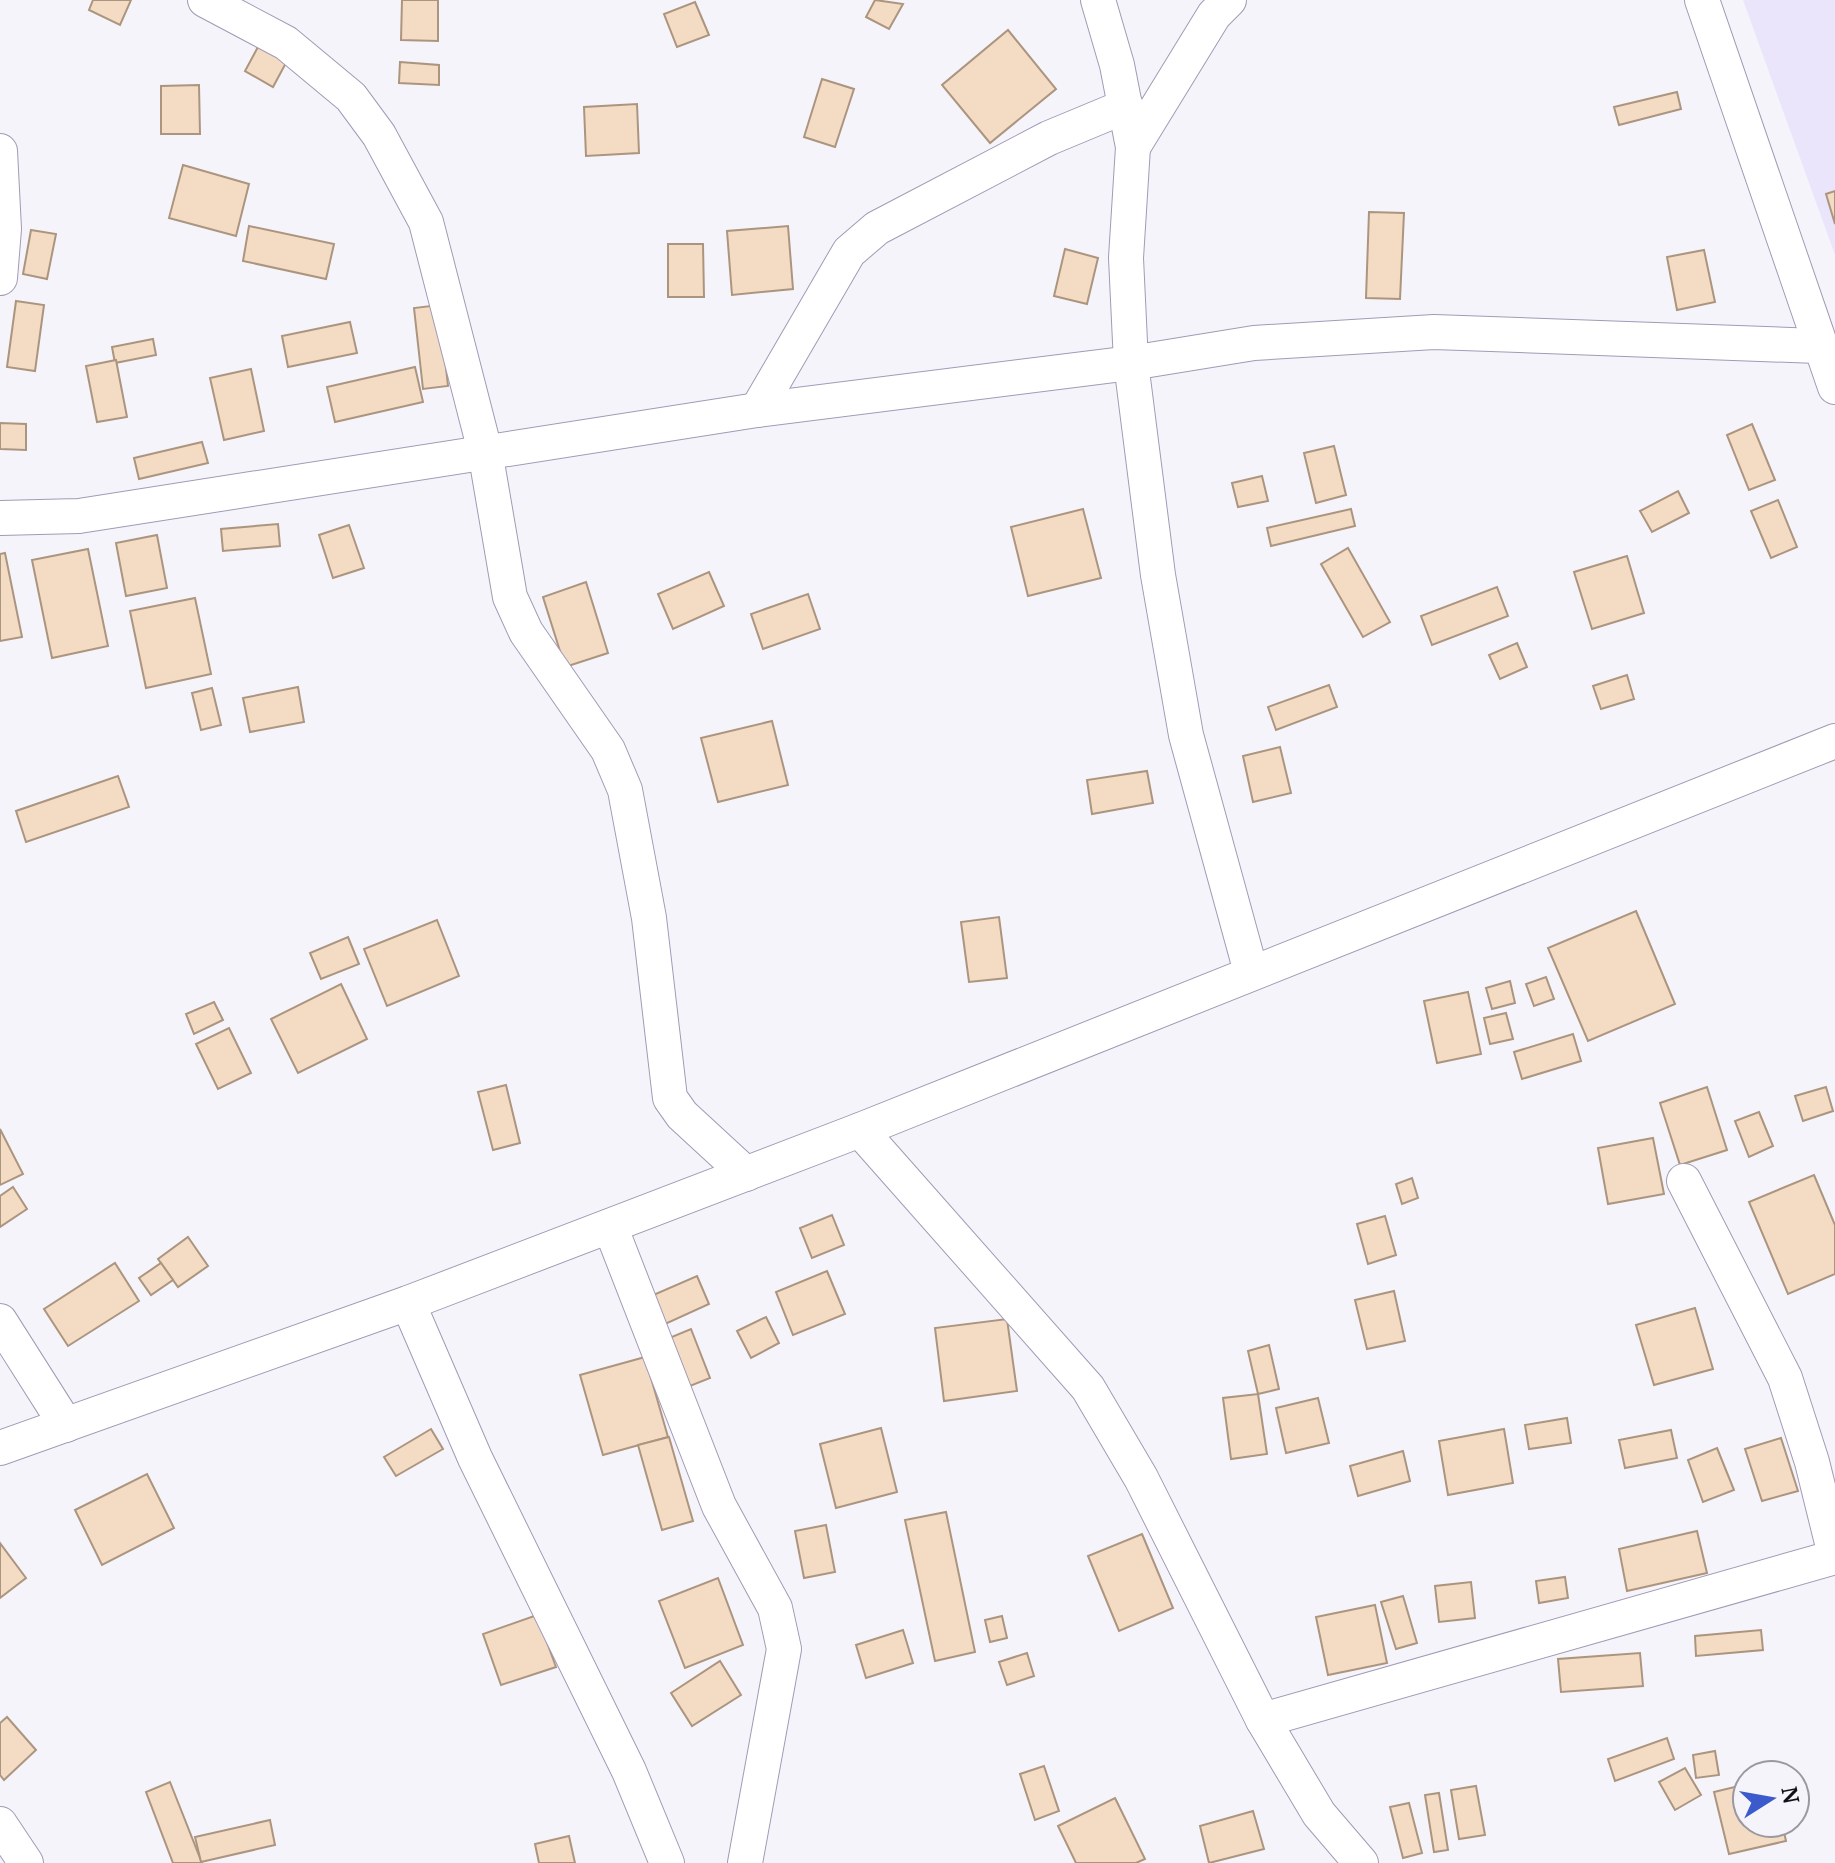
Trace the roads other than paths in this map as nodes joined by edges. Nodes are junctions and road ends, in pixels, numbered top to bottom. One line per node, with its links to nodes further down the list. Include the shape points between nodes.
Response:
1 (205, 0): 13 (street, via 286,43 351,97 379,135 426,222)
2 (1098, 0): 5 (street)
3 (1229, 0): 6 (street, via 1214,15)
4 (1702, 0): 9 (street)
5 (1126, 106): 6 (street); 12 (street, via 1049,138 877,228 849,252)
6 (1133, 147): 10 (street, via 1126,258)
7 (0, 151): 8 (street)
8 (0, 278)
9 (1818, 346): 10 (street, via 1379,333 1254,343); 11 (street)
10 (1131, 363): 12 (street); 16 (street, via 1158,575 1186,735)
11 (1835, 387)
12 (757, 410): 13 (street)
13 (485, 451): 14 (street, via 79,516); 18 (street, via 510,597 526,632 608,750 625,790 649,918 670,1098)
14 (0, 518)
15 (1835, 741): 16 (street)
16 (1251, 972): 17 (street)
17 (860, 1130): 18 (street); 26 (street, via 1088,1388 1141,1478)
18 (746, 1174): 20 (street)
19 (1684, 1181): 25 (street, via 1785,1378)
20 (610, 1226): 21 (street); 30 (street, via 719,1506 782,1628 784,1649)
21 (408, 1303): 23 (street); 29 (street, via 475,1458 629,1771)
22 (0, 1321): 23 (street)
23 (66, 1425): 24 (street)
24 (0, 1448)
25 (1835, 1556): 26 (street)
26 (1263, 1720): 31 (street, via 1319,1814)
27 (0, 1824): 28 (street)
28 (26, 1863)
29 (667, 1863)
30 (745, 1863)
31 (1361, 1863)

